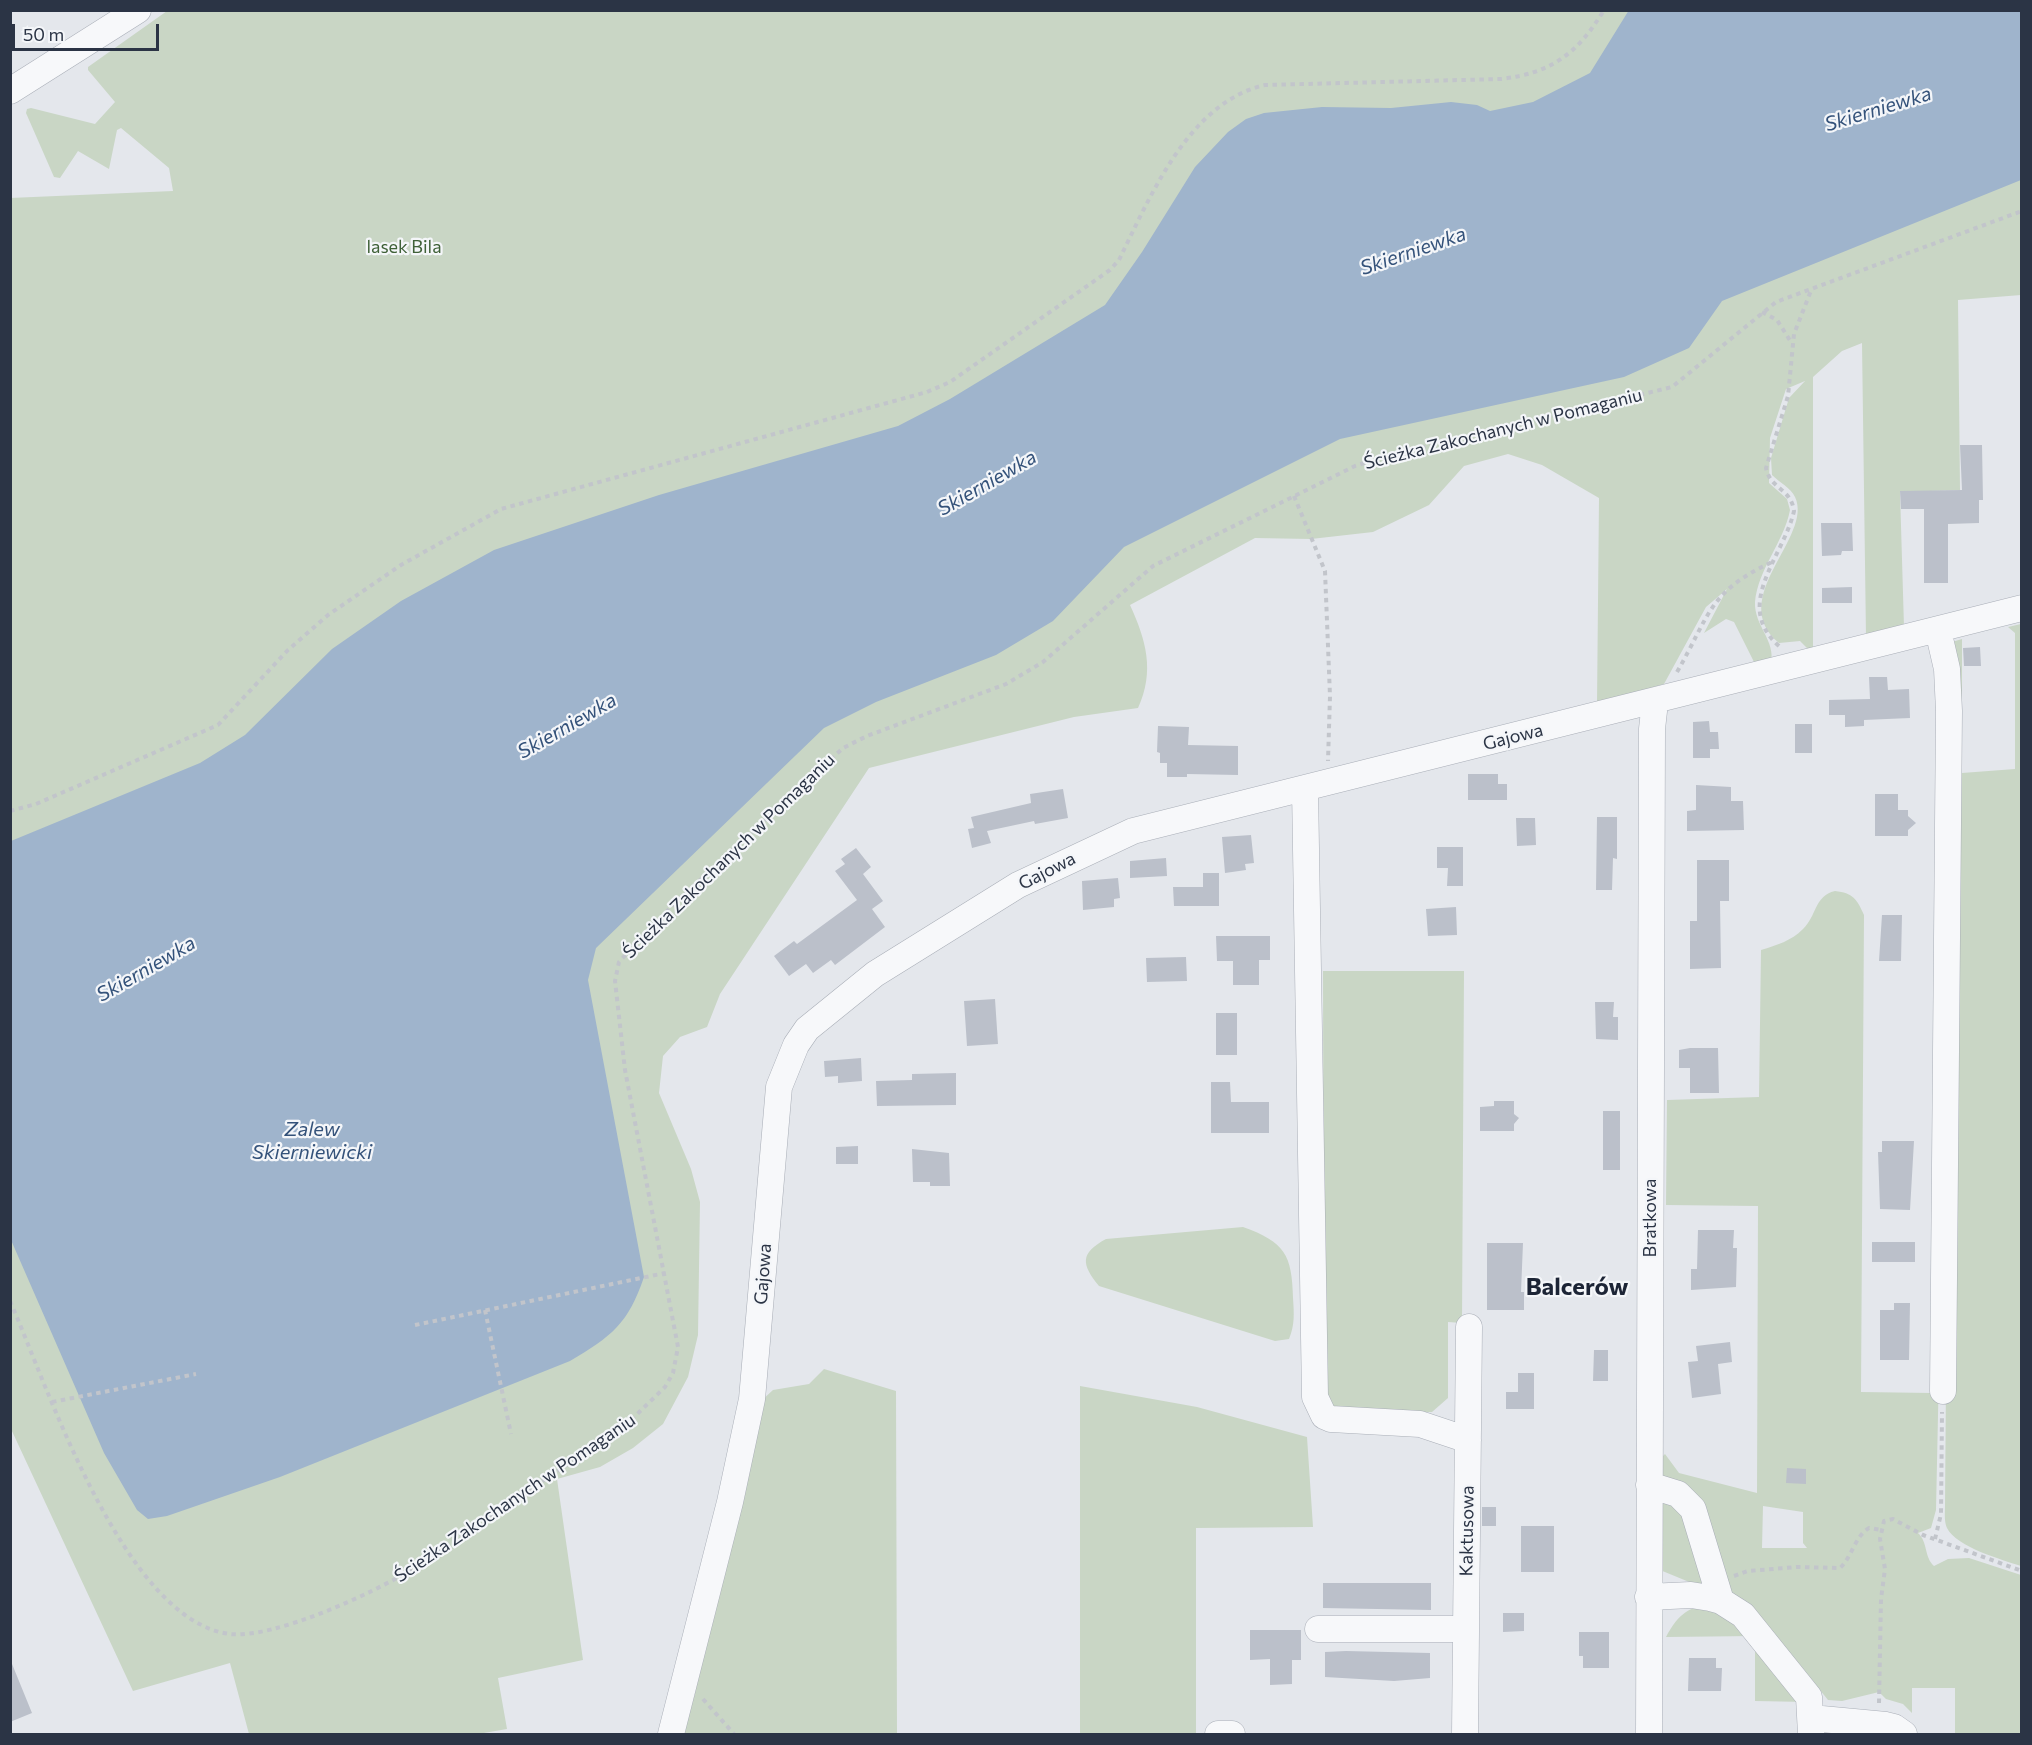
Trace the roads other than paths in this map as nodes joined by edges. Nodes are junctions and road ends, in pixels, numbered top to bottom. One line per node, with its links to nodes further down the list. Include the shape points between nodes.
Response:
1 (138, 10): 2 (street)
2 (10, 91)
3 (2022, 608): 4 (street, Gajowa)
4 (1938, 630): 5 (street, Gajowa); 8 (street, via 1947,669 1949,721)
5 (1655, 702): 6 (street, Gajowa); 10 (street, Bratkowa)
6 (1316, 785): 9 (street, via 1316,1397 1324,1416 1331,1419 1419,1424); 16 (street, Gajowa, via 1133,831 1072,858 1018,885 875,974 839,1001 802,1037 779,1087 752,1399)
7 (1469, 1327): 9 (street, Kaktusowa)
8 (1943, 1391)
9 (1468, 1440): 14 (street, Kaktusowa)
10 (1648, 1485): 11 (street, via 1668,1489 1688,1502 1699,1522); 12 (street, Bratkowa)
11 (1719, 1592): 12 (street); 15 (street, via 1743,1615 1805,1691 1811,1704)
12 (1648, 1597): 20 (street, Bratkowa)
13 (1318, 1629): 14 (street)
14 (1466, 1629): 19 (street, Kaktusowa)
15 (1811, 1726): 21 (street, via 1879,1724)
16 (671, 1734)
17 (1218, 1734): 18 (street)
18 (1232, 1734)
19 (1466, 1734)
20 (1649, 1734)
21 (1904, 1734)

